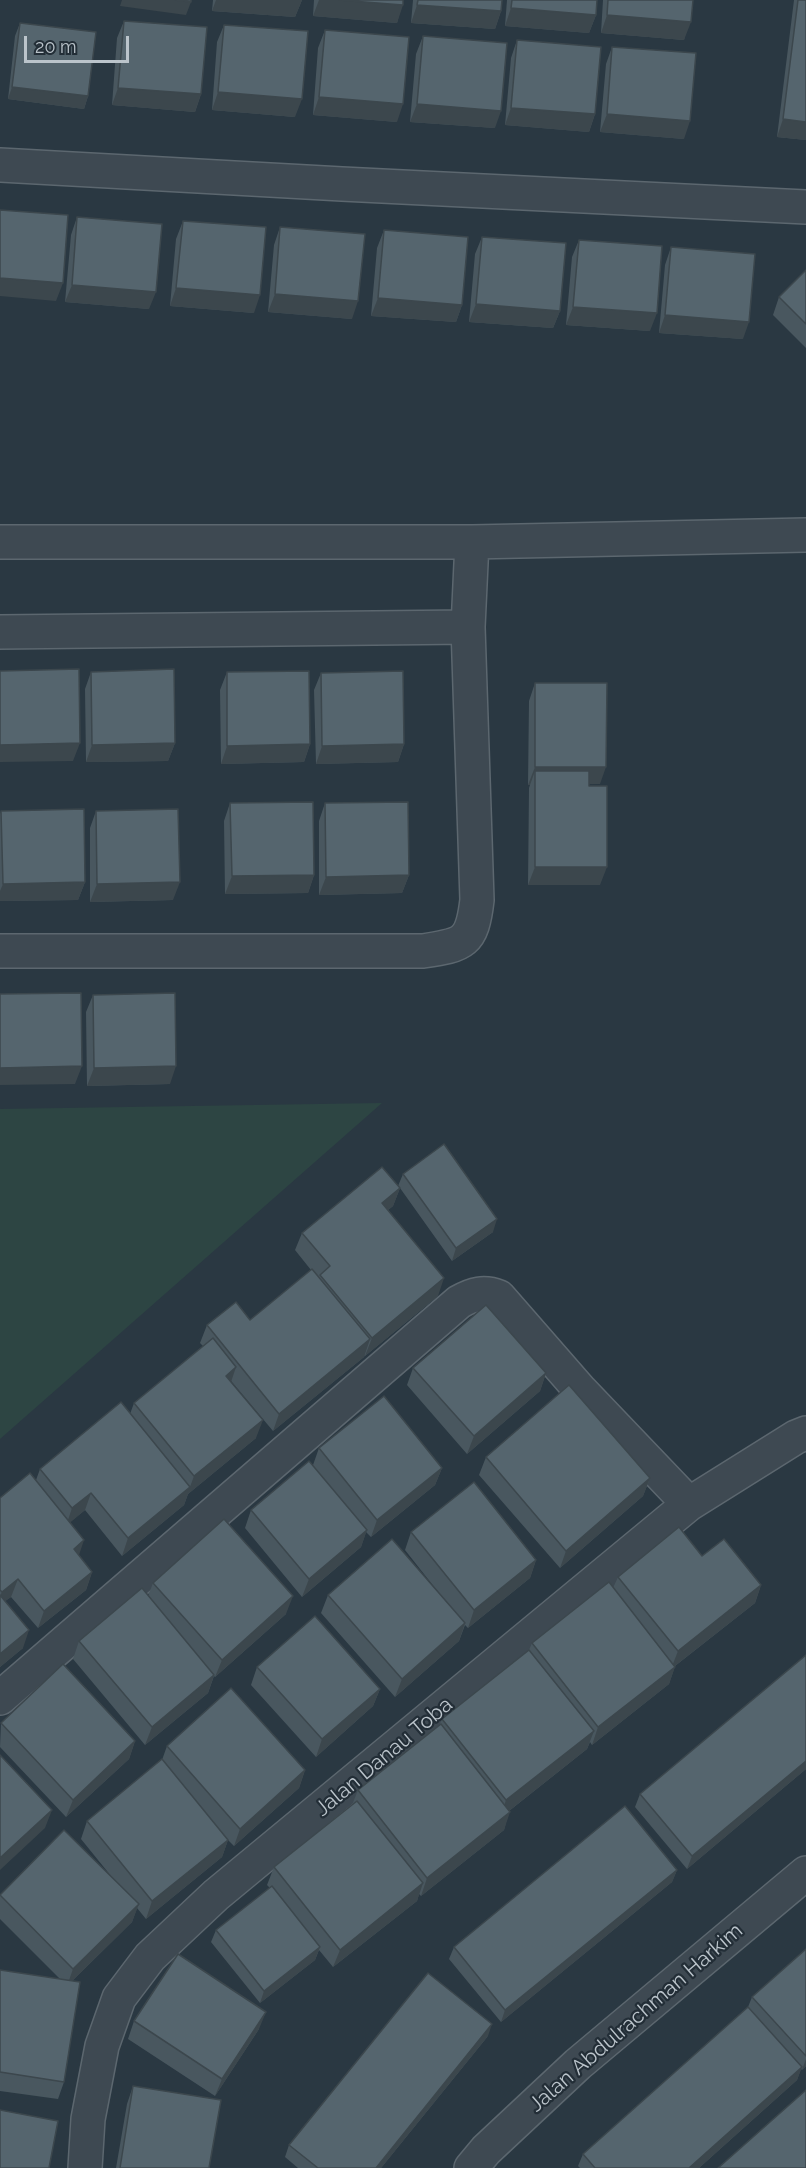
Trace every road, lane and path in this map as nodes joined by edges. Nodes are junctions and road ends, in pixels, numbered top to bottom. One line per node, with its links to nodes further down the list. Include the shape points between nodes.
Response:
1 (0, 165): 2 (street)
2 (806, 207)
3 (806, 535): 5 (street)
4 (0, 542): 5 (street)
5 (472, 542): 6 (street)
6 (468, 627): 7 (street); 8 (street, via 477,900 474,925 465,939 447,948 423,951)
7 (0, 632)
8 (0, 951)
9 (806, 1433): 10 (street, Jalan Danau Toba)
10 (689, 1504): 11 (street, via 581,1391 499,1297 479,1293 459,1302); 13 (street, Jalan Danau Toba, via 216,1895 150,1957 119,1998 102,2046 88,2119)
11 (0, 1698)
12 (806, 1874): 14 (street, Jalan Abdulrachman Harkim, via 578,2064)
13 (85, 2168)
14 (471, 2168)

